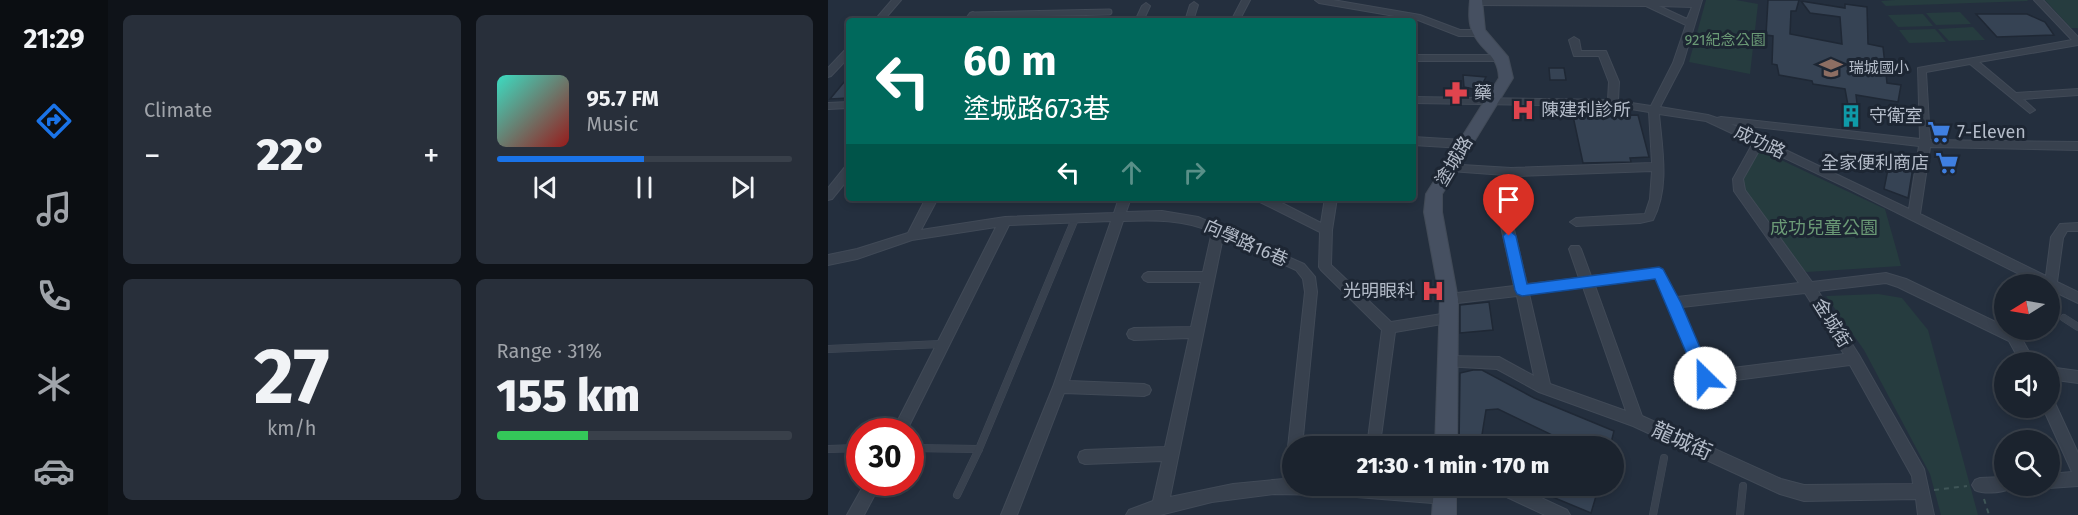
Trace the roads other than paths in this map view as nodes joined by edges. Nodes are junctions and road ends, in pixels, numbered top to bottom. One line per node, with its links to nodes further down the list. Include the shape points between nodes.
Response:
1 (897, 0): 11 (street)
2 (1246, 0): 15 (street)
3 (1319, 0): 17 (street, via 1420,18 1459,33)
4 (2038, 0): 19 (street)
5 (1476, 1): 6 (street); 17 (street)
6 (1643, 1): 7 (street); 16 (street)
7 (1697, 2): 16 (street)
8 (1194, 5): 14 (street)
9 (1146, 6): 13 (street)
10 (1109, 12): 12 (lane)
11 (881, 18)
12 (970, 18)
13 (1140, 18)
14 (1190, 18)
15 (1237, 18)
16 (1690, 24): 32 (street, via 1678,63)
17 (1480, 33): 22 (street)
18 (1574, 40): 29 (street, via 1577,54 1603,53 1614,82)
19 (2078, 42): 23 (street)
20 (846, 54): 24 (street)
21 (1416, 58): 22 (street)
22 (1502, 58): 28 (street, 塗城路, via 1505,83)
23 (1972, 61): 26 (street); 37 (street, via 1922,69)
24 (828, 74)
25 (2078, 92): 26 (street)
26 (2014, 96): 33 (street)
27 (1416, 100): 28 (street, 成功路)
28 (1491, 102): 29 (street, 成功路); 38 (street, 塗城路)
29 (1613, 103): 32 (street, 成功路)
30 (846, 105): 31 (street)
31 (828, 106)
32 (1654, 110): 34 (street, 成功路); 41 (street)
33 (2030, 110)
34 (1708, 118): 36 (street, 成功路); 37 (street)
35 (1416, 141): 38 (street)
36 (1760, 142): 49 (street, 成功路); 65 (street, 金城街, via 1738,179 1740,191)
37 (1925, 143): 39 (street); 49 (street)
38 (1463, 144): 40 (street, 塗城路)
39 (2078, 146)
40 (1450, 167): 42 (street); 69 (street, 塗城路, via 1434,194 1433,212)
41 (1658, 168): 42 (street); 53 (street, via 1656,199 1649,217)
42 (1511, 172): 67 (street, via 1505,217)
43 (846, 174): 44 (street)
44 (828, 196)
45 (930, 201): 57 (street)
46 (1124, 201): 51 (street)
47 (1268, 201): 55 (street)
48 (1331, 201): 55 (street)
49 (1914, 215): 60 (street, 成功路)
50 (1075, 219): 51 (street, 向學路16巷); 52 (street, 向學路16巷); 96 (lane)
51 (1117, 219): 56 (street, 向學路16巷, via 1162,216 1198,221); 84 (street)
52 (1005, 220): 57 (street, 向學路16巷); 78 (street)
53 (1576, 222)
54 (2078, 227): 61 (street, via 2064,227 2057,237)
55 (1326, 230): 75 (street, via 1325,267)
56 (1218, 231): 63 (street); 90 (street, 向學路16巷, via 1300,267 1309,278 1311,292)
57 (912, 236): 59 (street, 向學路16巷)
58 (1575, 249): 64 (street)
59 (828, 260)
60 (2031, 274)
61 (2052, 274)
62 (1148, 277): 63 (street)
63 (1208, 277): 76 (street)
64 (1587, 281): 67 (street); 70 (street, via 1659,273); 89 (street)
65 (1808, 286): 70 (street); 73 (street, via 1886,278); 80 (street, 金城街)
66 (2060, 289): 68 (street, 成功路)
67 (1522, 290): 69 (street); 85 (street)
68 (2078, 298)
69 (1449, 299): 71 (street, 塗城路)
70 (1674, 303): 80 (street, via 1705,378)
71 (1448, 318): 75 (street); 81 (street, 塗城路)
72 (2064, 318): 74 (lane)
73 (1994, 322)
74 (2078, 327)
75 (1389, 328): 91 (street)
76 (1197, 332): 77 (street); 97 (street)
77 (1134, 334)
78 (941, 344): 79 (lane); 87 (street)
79 (828, 349)
80 (1854, 358): 107 (street, 金城街, via 1919,474)
81 (1449, 362): 85 (street, 龍城街, via 1499,363); 92 (street, 塗城路)
82 (2060, 375): 83 (street)
83 (2078, 377)
84 (1060, 387): 86 (street); 115 (street)
85 (1544, 388): 89 (street, 龍城街)
86 (1144, 390)
87 (907, 418)
88 (2055, 418): 100 (street)
89 (1637, 421): 107 (street, 龍城街, via 1780,486 1804,493)
90 (1296, 436)
91 (1375, 436)
92 (1446, 436)
93 (846, 448): 95 (lane)
94 (924, 448): 96 (lane)
95 (828, 449)
96 (979, 449): 108 (lane)
97 (1171, 454): 98 (street); 113 (street)
98 (1085, 457)
99 (1664, 458): 118 (lane)
100 (2078, 469)
101 (2078, 479): 102 (street)
102 (2060, 480)
103 (1994, 484): 104 (street)
104 (1980, 485)
105 (1743, 486): 119 (lane)
106 (1282, 487): 113 (street)
107 (1922, 491): 120 (street, 金城街)
108 (957, 495)
109 (866, 496): 114 (street)
110 (1409, 496): 112 (street)
111 (1521, 496): 117 (street)
112 (1445, 499)
113 (1161, 506): 116 (street)
114 (855, 515)
115 (1009, 515)
116 (1134, 515)
117 (1562, 515)
118 (1653, 515)
119 (1740, 515)
120 (1926, 515)

